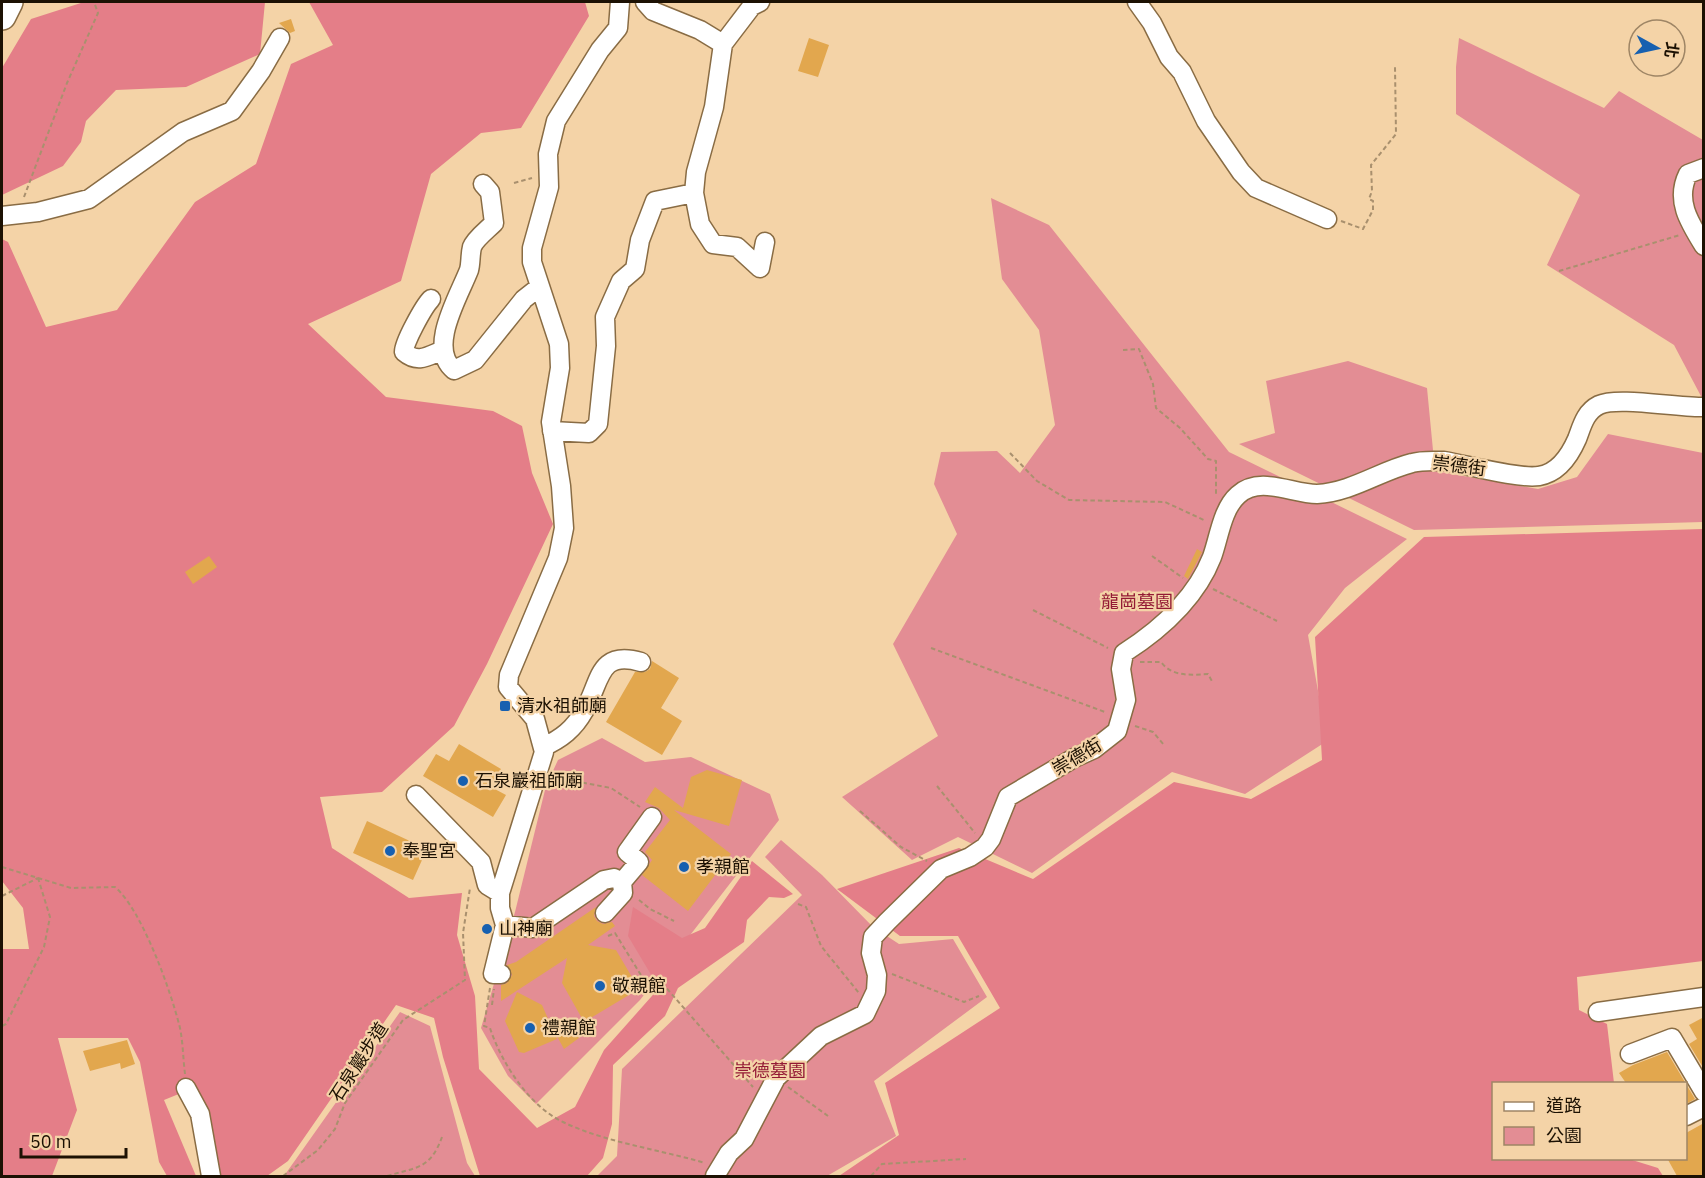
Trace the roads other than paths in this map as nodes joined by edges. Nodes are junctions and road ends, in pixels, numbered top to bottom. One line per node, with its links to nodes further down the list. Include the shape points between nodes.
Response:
1 (9, 2): 6 (highway)
2 (620, 2): 16 (street, via 618,28 556,121 548,154 549,187 532,248)
3 (645, 2): 8 (street, via 652,11 700,30)
4 (759, 2): 8 (street)
5 (1137, 2): 13 (street, via 1182,72 1206,121 1241,172 1256,188)
6 (2, 15)
7 (280, 38): 12 (street, via 232,111 183,132 89,199 38,213)
8 (723, 44): 11 (street, via 714,107 706,128)
9 (1704, 168): 14 (street, via 1688,174 1681,188 1682,204)
10 (483, 184): 18 (street, via 490,192 494,223 472,246 470,267 446,327)
11 (694, 194): 15 (street, via 700,224 712,244 737,247 760,268); 20 (street, via 655,201 640,240 635,269 621,281 612,300 605,317 598,424 589,433)
12 (9, 215)
13 (1327, 219)
14 (1699, 238)
15 (765, 242)
16 (538, 288): 18 (street, via 524,299 475,360 454,370); 20 (street, via 559,344)
17 (431, 298): 18 (street, via 420,311 404,352 421,360)
18 (443, 350)
19 (1704, 407): 37 (street, 崇德街, via 1614,401 1598,406 1585,417 1569,454 1556,469 1539,476 1444,460 1413,462 1340,490 1317,494 1265,486 1251,487 1238,495 1198,583 1151,636 1117,651 1129,723 1094,749 1008,797 985,847 941,869 873,937 871,952 877,975 873,1002 865,1014 820,1036 776,1078 744,1139)
20 (552, 431): 22 (street, via 564,528 558,558 513,662 508,687 535,719)
21 (641, 662): 22 (street, via 624,657 608,663 585,711 564,737)
22 (543, 747): 26 (street, via 539,774)
23 (416, 795): 26 (street, via 481,861)
24 (652, 817): 25 (street, via 627,852 639,862)
25 (622, 882): 27 (street, via 623,894); 28 (street, via 614,878 604,880 533,928)
26 (493, 889): 28 (street)
27 (605, 914)
28 (505, 925): 29 (street)
29 (495, 982)
30 (1704, 997): 31 (street)
31 (1598, 1012)
32 (1630, 1054): 34 (street, via 1672,1038)
33 (186, 1088): 38 (street, via 200,1114)
34 (1704, 1092)
35 (1704, 1107): 36 (street)
36 (1687, 1116)
37 (711, 1170)
38 (211, 1176)

